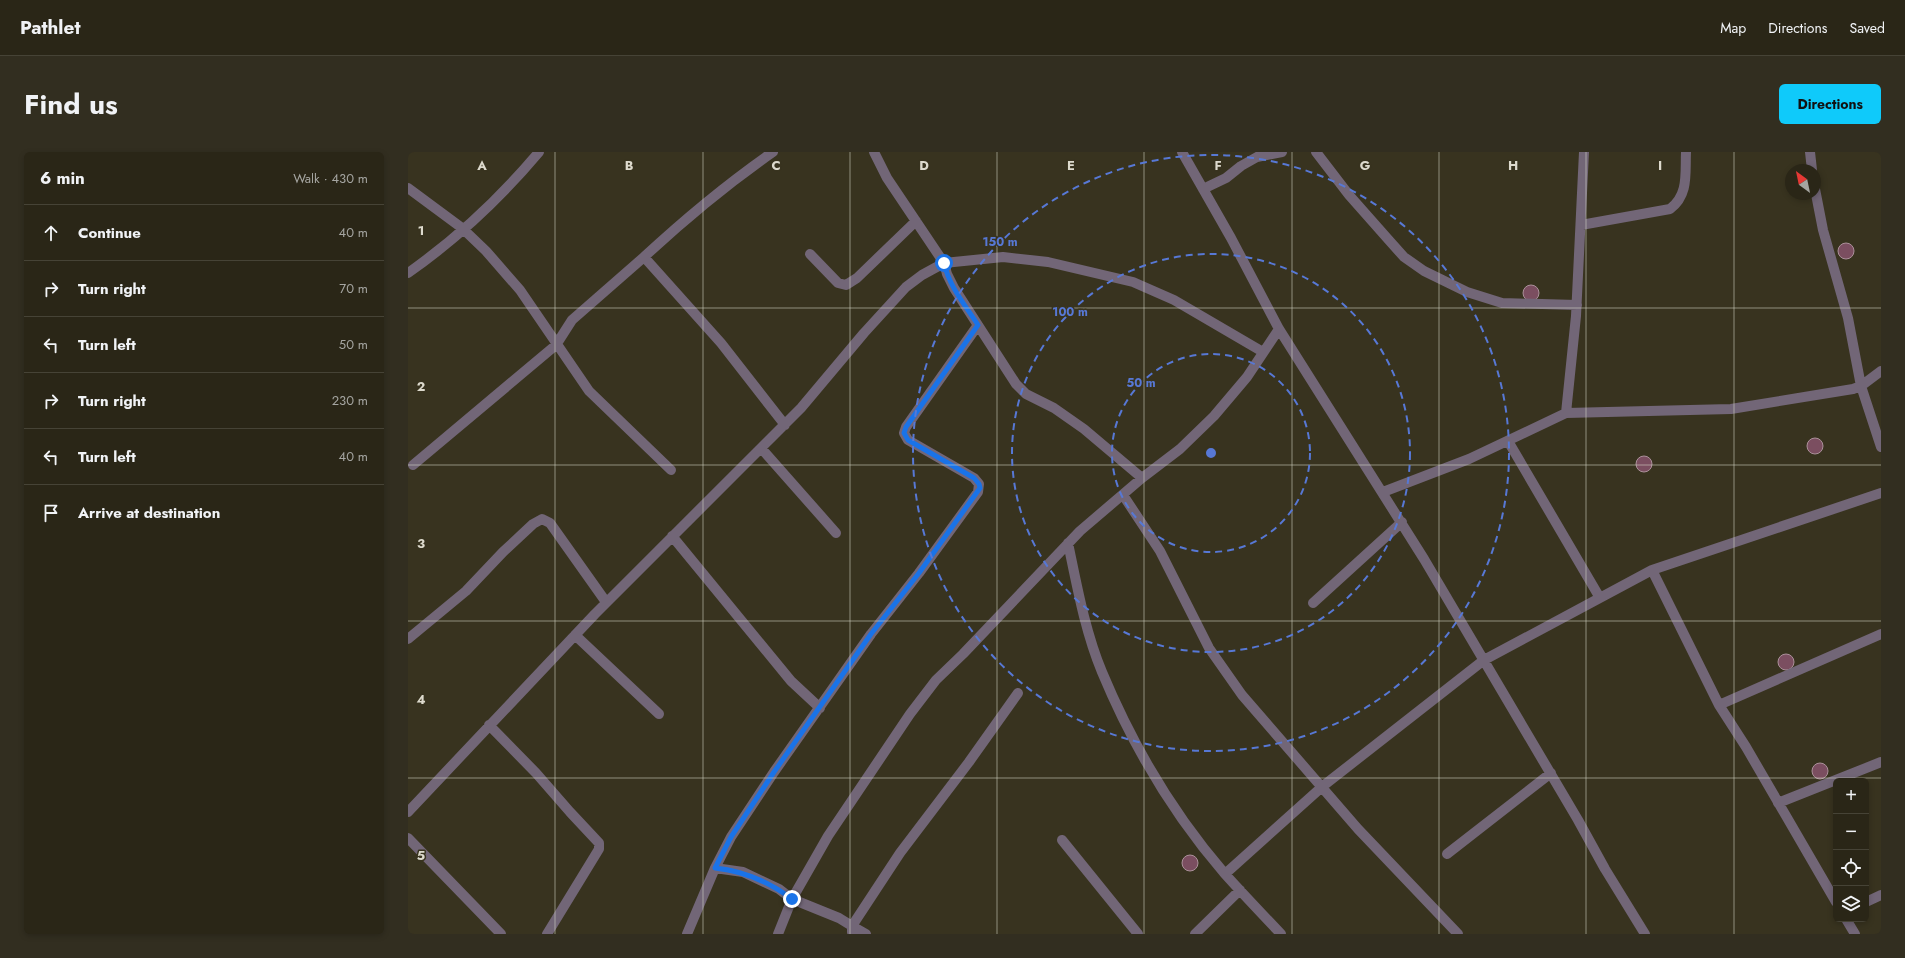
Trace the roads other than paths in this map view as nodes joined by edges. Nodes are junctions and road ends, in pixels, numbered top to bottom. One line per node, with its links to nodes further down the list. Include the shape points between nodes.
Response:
1 (538, 152): 16 (street, via 518,176)
2 (773, 152): 18 (street, via 700,206)
3 (874, 152): 14 (street, via 887,178)
4 (1182, 152): 12 (street)
5 (1282, 152): 12 (street, via 1257,157 1226,178)
6 (1316, 152): 21 (street, via 1349,195 1404,257 1424,271 1467,292 1502,303)
7 (1584, 152): 15 (street)
8 (1686, 152): 15 (street, via 1684,190 1676,204 1670,208)
9 (1810, 152): 10 (street)
10 (1811, 164)
11 (408, 188): 16 (street)
12 (1203, 189): 23 (street)
13 (1817, 200): 27 (street, via 1848,318)
14 (916, 221): 17 (street, via 858,278 846,285 838,284); 19 (street)
15 (1581, 225): 21 (street)
16 (462, 228): 20 (street); 24 (street, via 520,290)
17 (810, 254)
18 (644, 257): 24 (street, via 572,320); 29 (street, via 721,343)
19 (944, 263): 22 (street, via 954,288); 25 (street, via 1003,257 1048,262 1133,282 1174,300); 29 (street, via 922,274 906,288)
20 (408, 273)
21 (1577, 305): 28 (street)
22 (978, 325): 35 (street, via 1016,384 1026,394 1054,408 1084,429); 53 (street, via 904,433 908,440 974,478 979,484 978,492 871,634)
23 (1279, 329): 25 (street); 36 (street)
24 (556, 345): 33 (street); 34 (street, via 589,391)
25 (1263, 352): 35 (street, via 1247,377 1214,416 1180,449)
26 (1881, 371): 27 (street)
27 (1861, 386): 28 (street, via 1839,392 1731,408); 31 (street)
28 (1566, 413): 30 (street)
29 (785, 425): 32 (street)
30 (1508, 442): 36 (street); 44 (street)
31 (1881, 447)
32 (761, 448): 40 (street); 41 (street)
33 (413, 464)
34 (671, 470)
35 (1142, 478): 38 (street)
36 (1383, 492): 39 (street)
37 (1881, 493): 43 (street)
38 (1123, 494): 42 (street); 58 (street, via 1160,551 1209,648 1242,695)
39 (1402, 522): 46 (street); 50 (street)
40 (836, 533)
41 (672, 536): 45 (street); 53 (street, via 791,681)
42 (1068, 543): 65 (street, via 1089,635 1117,704 1152,771); 69 (street, via 936,680 828,836)
43 (1652, 570): 44 (street); 52 (street)
44 (1600, 598): 50 (street)
45 (606, 602): 48 (street); 49 (street, via 550,523 542,519 503,552 466,591)
46 (1313, 604)
47 (1881, 634): 52 (street)
48 (575, 635): 54 (street); 55 (street)
49 (408, 639)
50 (1484, 660): 57 (street); 58 (street)
51 (1018, 693): 72 (street, via 900,853)
52 (1719, 705): 59 (street)
53 (820, 708): 64 (street, via 731,837)
54 (659, 714)
55 (489, 725): 60 (street); 74 (street, via 599,843 599,849)
56 (1881, 762): 59 (street)
57 (1551, 774): 63 (street); 82 (street, via 1604,869)
58 (1323, 786): 65 (street); 81 (street, via 1358,829)
59 (1778, 803): 68 (street)
60 (408, 812)
61 (408, 838): 73 (street)
62 (1062, 840): 78 (street)
63 (1448, 854)
64 (715, 868): 69 (street, via 744,872 779,889); 75 (street)
65 (1225, 874): 66 (street)
66 (1240, 890): 79 (street); 80 (street)
67 (1881, 895): 70 (street)
68 (1833, 897)
69 (792, 899): 72 (street, via 839,918); 76 (street)
70 (1869, 901)
71 (1848, 922): 83 (street)
72 (852, 930): 77 (street)
73 (501, 934)
74 (547, 934)
75 (687, 934)
76 (778, 934)
77 (866, 934)
78 (1138, 934)
79 (1195, 934)
80 (1280, 934)
81 (1458, 934)
82 (1645, 934)
83 (1855, 934)

